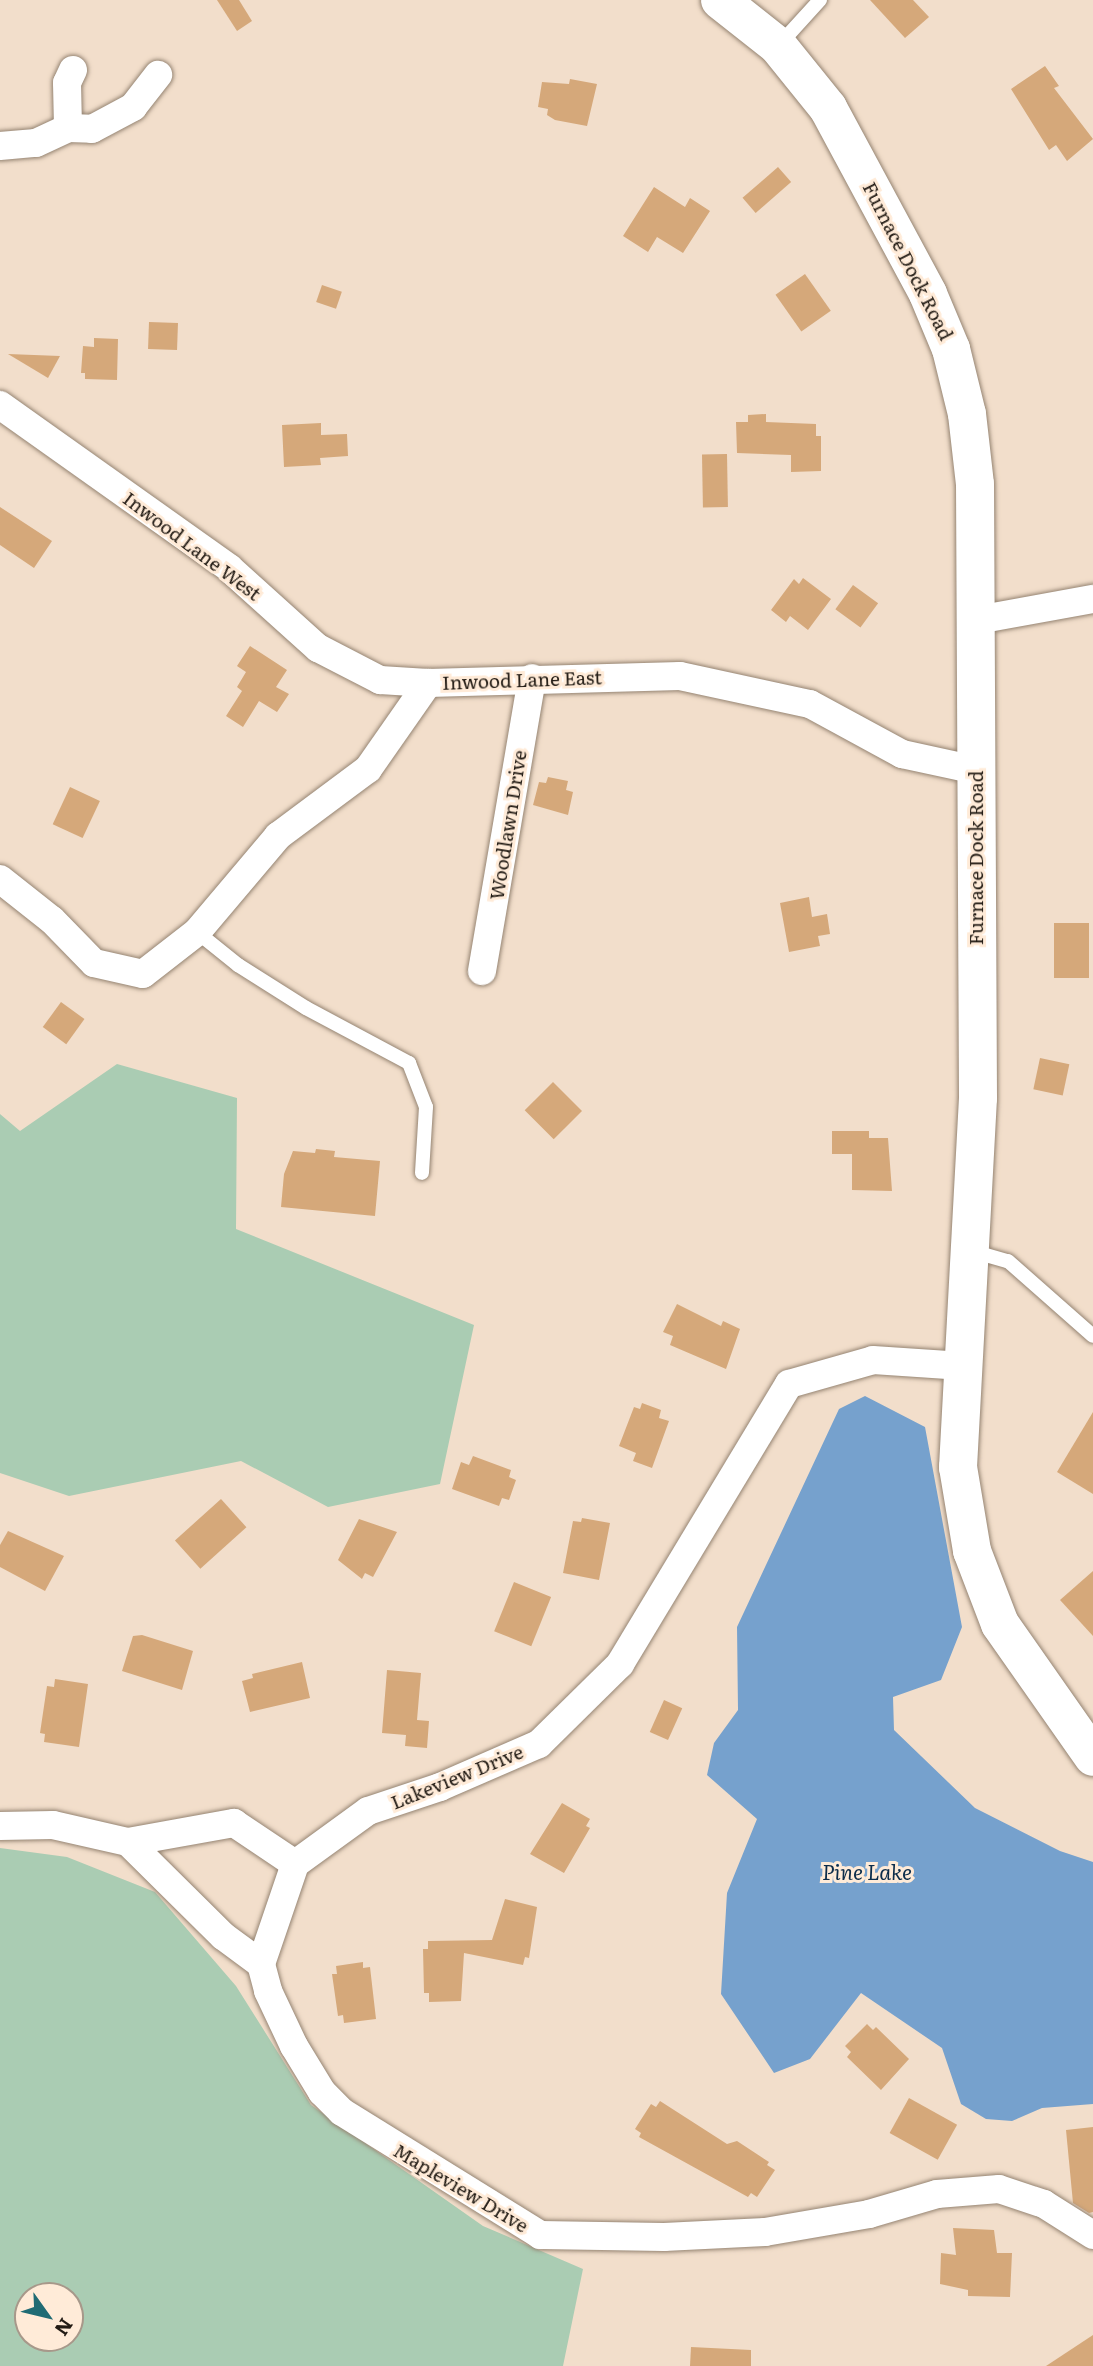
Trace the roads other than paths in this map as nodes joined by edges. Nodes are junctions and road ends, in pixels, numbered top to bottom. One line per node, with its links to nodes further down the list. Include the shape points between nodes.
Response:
1 (720, 0): 3 (street, Furnace Dock Road)
2 (820, 0): 3 (lane)
3 (778, 46): 10 (street, Furnace Dock Road, via 832,115 928,294 951,349 975,474)
4 (73, 69): 6 (street, via 67,83)
5 (158, 75): 6 (street, via 133,107 92,129)
6 (68, 128): 7 (street, via 36,143)
7 (0, 146)
8 (0, 405): 12 (street, Inwood Lane West, via 229,568 318,648 380,680)
9 (1093, 599): 10 (street)
10 (977, 620): 13 (street, Furnace Dock Road)
11 (532, 678): 12 (street, Inwood Lane East, via 482,684); 13 (street, Inwood Lane East, via 693,679 810,704 902,754); 16 (street, Woodlawn Drive)
12 (428, 683): 15 (street, Inwood Lane East, via 368,769 278,836)
13 (976, 770): 18 (street, Furnace Dock Road, via 978,1097)
14 (0, 879): 15 (street, Inwood Lane East, via 52,920 94,963 143,974)
15 (197, 932): 17 (lane, via 238,965 306,1008 409,1063 426,1107)
16 (482, 971)
17 (422, 1173)
18 (971, 1250): 19 (lane, via 1008,1261); 20 (street, Furnace Dock Road)
19 (1093, 1336)
20 (963, 1366): 21 (street, Furnace Dock Road, via 957,1466 979,1574 1014,1648); 24 (street, Lakeview Drive, via 873,1360 789,1384 620,1664 539,1744 440,1787 368,1811)
21 (1093, 1756)
22 (0, 1826): 23 (street, via 53,1825)
23 (128, 1842): 24 (street, via 234,1823); 25 (street, via 223,1936)
24 (295, 1864): 25 (street)
25 (261, 1964): 26 (street, Mapleview Drive, via 268,1991 322,2092 372,2134 540,2235 664,2237 765,2232 869,2214 937,2194 999,2189 1044,2204)
26 (1093, 2235)

